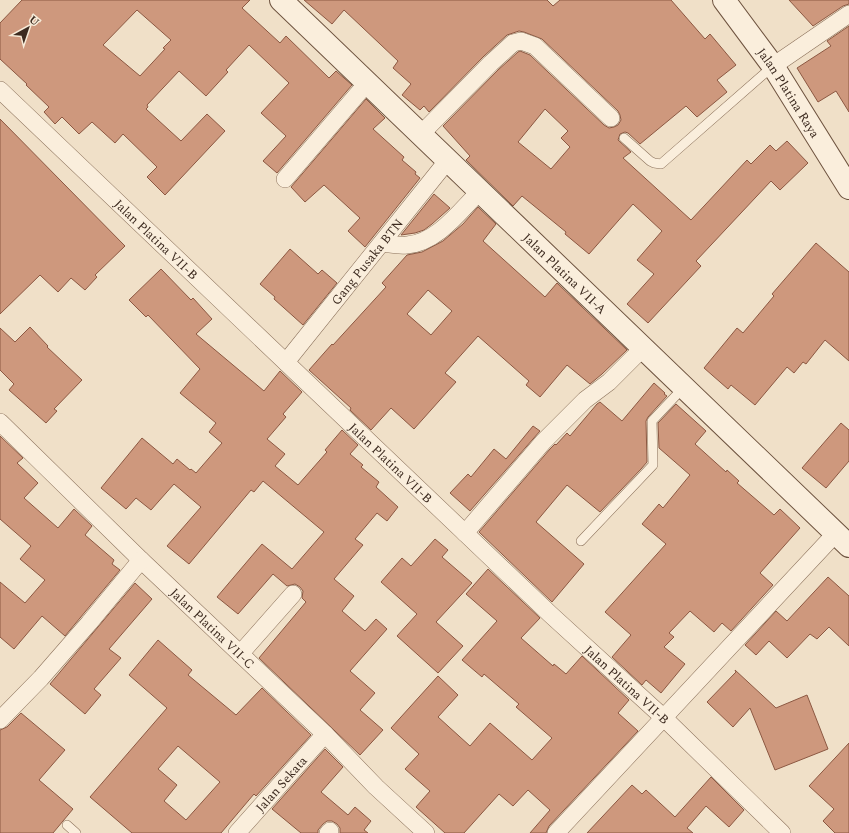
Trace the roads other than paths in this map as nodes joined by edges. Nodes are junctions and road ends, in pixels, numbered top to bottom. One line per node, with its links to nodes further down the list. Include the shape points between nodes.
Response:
1 (281, 0): 5 (main road, Jalan Platina VII-A)
2 (724, 0): 4 (main road, Jalan Platina Raya)
3 (849, 14): 4 (street)
4 (773, 66): 9 (lane, via 661,164 650,161); 12 (main road, Jalan Platina Raya)
5 (367, 83): 8 (main road, Jalan Platina VII-A); 11 (street)
6 (0, 90): 16 (street, Jalan Platina VII-B)
7 (611, 118): 8 (street, via 535,46 521,41 513,43 491,63)
8 (421, 134): 10 (main road, Jalan Platina VII-A)
9 (624, 138)
10 (448, 160): 13 (main road, Jalan Platina VII-A); 14 (street, Gang Pusaka BTN)
11 (285, 179)
12 (849, 188)
13 (480, 191): 14 (street, via 448,224 424,241 407,245); 15 (main road, Jalan Platina VII-A)
14 (382, 243): 16 (street, Gang Pusaka BTN)
15 (643, 348): 17 (main road, Jalan Platina VII-A); 19 (street, via 543,442)
16 (286, 362): 19 (street, Jalan Platina VII-B)
17 (684, 387): 20 (main road, Jalan Platina VII-A); 21 (lane, via 652,421 653,465)
18 (0, 422): 22 (street, Jalan Platina VII-C)
19 (465, 533): 25 (street, Jalan Platina VII-B)
20 (842, 539): 25 (street)
21 (581, 542)
22 (141, 560): 24 (street, Jalan Platina VII-C); 26 (street, via 41,678)
23 (293, 594): 24 (street)
24 (240, 654): 27 (street, Jalan Platina VII-C)
25 (664, 718): 32 (street); 33 (street, Jalan Platina VII-B)
26 (0, 720)
27 (325, 734): 29 (street, Jalan Sekata); 31 (street, Jalan Platina VII-C, via 376,787)
28 (67, 825): 30 (lane)
29 (247, 829)
30 (76, 833)
31 (426, 833)
32 (556, 833)
33 (782, 833)

